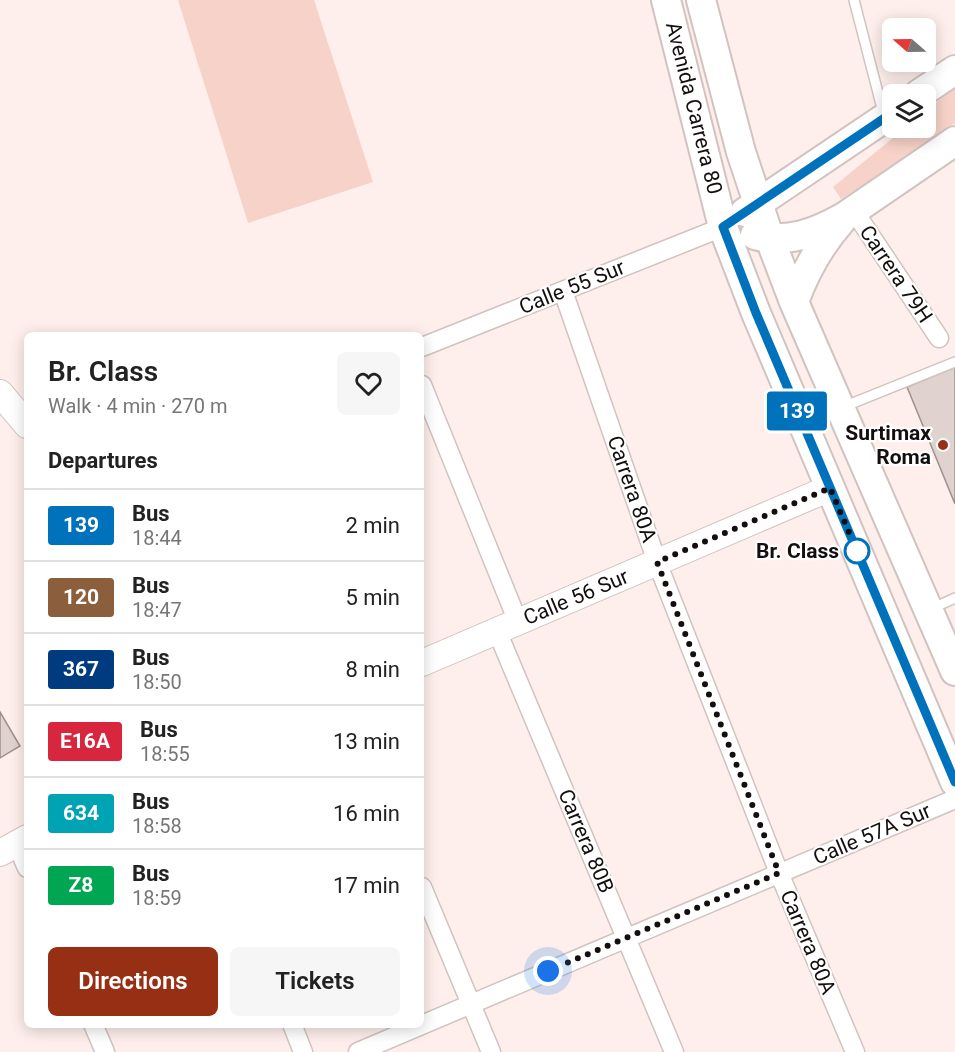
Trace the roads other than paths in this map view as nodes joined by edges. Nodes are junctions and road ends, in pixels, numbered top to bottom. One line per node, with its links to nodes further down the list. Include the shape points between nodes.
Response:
1 (666, 0): 11 (main road, Avenida Carrera 80)
2 (701, 0): 9 (main road, Avenida Carrera 80, via 741,152)
3 (854, 0): 6 (lane)
4 (955, 70): 5 (main road)
5 (934, 84)
6 (882, 92)
7 (882, 120): 9 (main road)
8 (955, 141): 10 (main road)
9 (759, 203): 11 (main road); 12 (main road, Avenida Carrera 80)
10 (849, 214): 12 (main road, via 813,232); 14 (main road, via 810,263); 15 (street, Carrera 79H)
11 (723, 227): 12 (main road); 13 (street, Calle 55 Sur); 22 (main road, Avenida Carrera 80)
12 (770, 239): 14 (main road, Avenida Carrera 80)
13 (563, 291): 16 (street, Calle 55 Sur); 23 (street, Carrera 80A)
14 (794, 302): 20 (main road, Avenida Carrera 80)
15 (939, 338)
16 (424, 346)
17 (955, 362): 20 (lane)
18 (424, 391): 26 (street, Carrera 80B)
19 (2, 399): 21 (street)
20 (840, 408): 25 (main road, Avenida Carrera 80)
21 (24, 422)
22 (830, 488): 23 (street, Calle 56 Sur); 29 (main road, Avenida Carrera 80)
23 (657, 562): 26 (street, Calle 56 Sur); 33 (street, Carrera 80A)
24 (955, 598): 25 (lane)
25 (928, 610): 28 (main road, Avenida Carrera 80)
26 (508, 626): 27 (street, Calle 56 Sur); 35 (street, Carrera 80B)
27 (424, 662)
28 (955, 671)
29 (955, 782)
30 (955, 799): 33 (street, Calle 57A Sur)
31 (14, 845): 32 (street)
32 (24, 863)
33 (779, 873): 35 (street, Calle 57A Sur); 46 (street, Carrera 80A)
34 (424, 892): 36 (street)
35 (626, 938): 36 (street, Calle 57A Sur); 45 (street, Carrera 80B)
36 (471, 1004): 37 (street, Calle 57A Sur); 44 (street)
37 (424, 1024)
38 (95, 1028): 41 (street)
39 (294, 1028): 42 (street)
40 (414, 1028): 43 (street, Calle 57A Sur)
41 (105, 1052)
42 (303, 1052)
43 (358, 1052)
44 (491, 1052)
45 (674, 1052)
46 (855, 1052)

